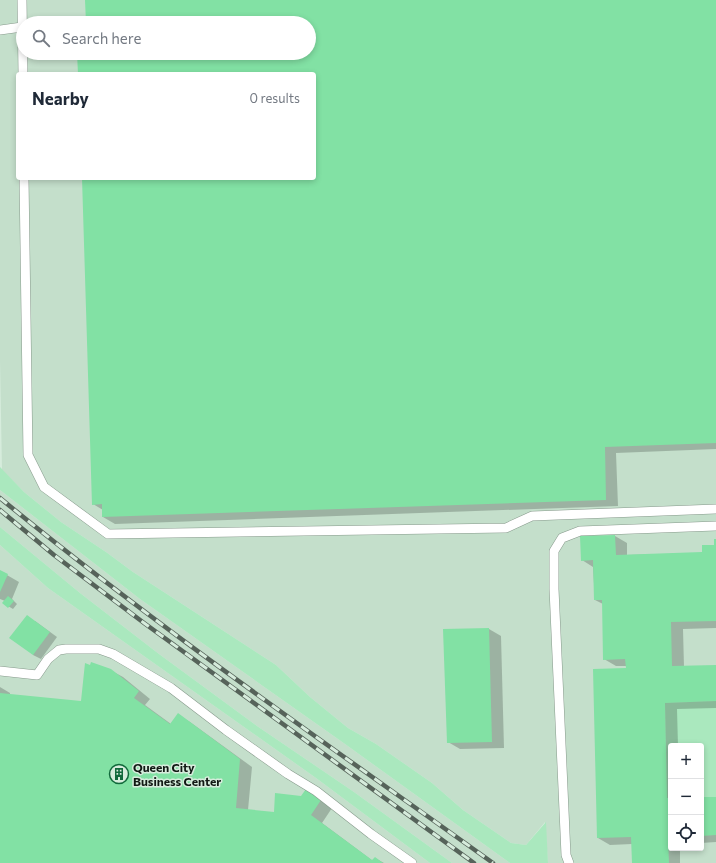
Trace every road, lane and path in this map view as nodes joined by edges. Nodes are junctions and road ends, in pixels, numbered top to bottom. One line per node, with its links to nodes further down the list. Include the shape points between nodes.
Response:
1 (22, 0): 2 (lane)
2 (22, 16)
3 (16, 28): 4 (lane)
4 (0, 30)
5 (23, 60): 6 (lane)
6 (23, 72)
7 (24, 180): 8 (lane, via 28,455 44,487 108,534 506,528 532,516)
8 (716, 509)
9 (716, 526): 12 (lane, via 580,531 562,538 554,551 566,855)
10 (0, 671): 11 (lane, via 36,675 48,659 59,650 99,649 113,654 171,688)
11 (412, 863)
12 (569, 863)

